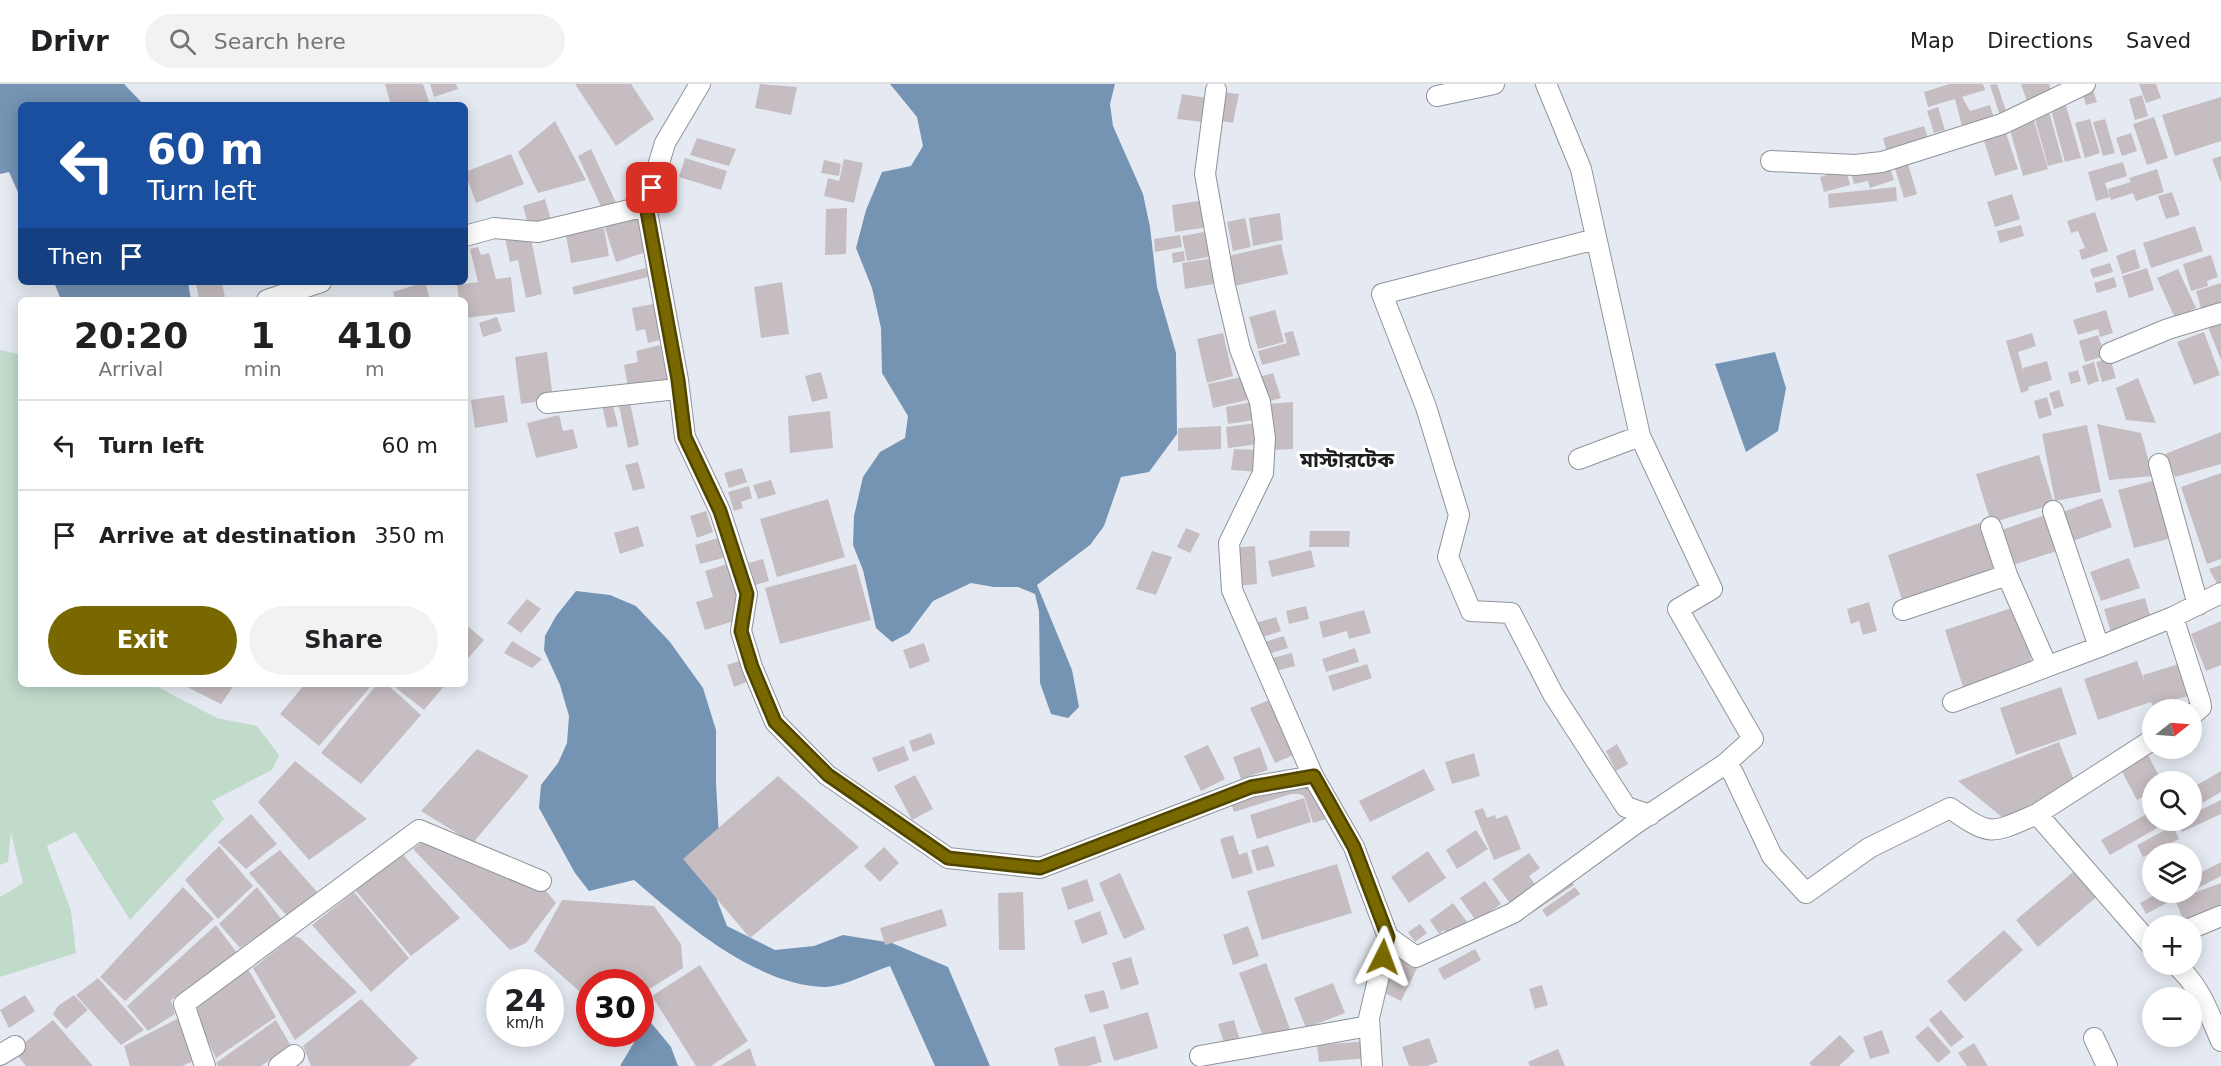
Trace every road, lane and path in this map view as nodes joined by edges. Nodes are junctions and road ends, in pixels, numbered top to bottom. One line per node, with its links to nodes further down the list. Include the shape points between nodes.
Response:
1 (700, 84): 8 (street, via 665,143)
2 (1494, 84): 6 (street)
3 (1546, 84): 10 (street, via 1581,169)
4 (2085, 84): 7 (street, via 2002,124 1882,162 1855,165)
5 (1216, 90): 33 (street, via 1205,174 1225,286 1240,349 1260,402 1264,438 1263,473 1229,543 1232,590)
6 (1437, 96)
7 (1772, 161)
8 (646, 206): 9 (street, via 538,232 494,228); 15 (street)
9 (468, 235)
10 (1596, 239): 17 (street); 35 (street, via 1382,294 1426,407 1459,515 1448,557 1471,611 1511,613 1552,693 1626,807)
11 (312, 285): 12 (street)
12 (276, 297)
13 (2221, 313): 14 (street)
14 (2110, 352)
15 (677, 389): 16 (street); 33 (street, via 685,437 720,511 747,594 741,631 775,722 828,775 948,858 1040,868 1251,787)
16 (547, 403)
17 (1640, 435): 18 (street); 32 (street, via 1712,589 1678,609 1753,739)
18 (1579, 459)
19 (2159, 464): 24 (street)
20 (2053, 511): 27 (street)
21 (1990, 527): 22 (street)
22 (2007, 575): 25 (street); 28 (street)
23 (2221, 593): 24 (street)
24 (2198, 605): 26 (street)
25 (1903, 610)
26 (2173, 617): 27 (street); 29 (street)
27 (2099, 646): 28 (street)
28 (2047, 666): 30 (street)
29 (2199, 699)
30 (1953, 702)
31 (2142, 746): 34 (street)
32 (1725, 764): 34 (street, via 1772,856 1806,893 1869,848 1950,808 1980,829 2004,828); 35 (street)
33 (1314, 776): 40 (street, via 1354,847)
34 (2037, 814): 39 (street)
35 (1650, 815): 40 (street, via 1513,914 1416,957)
36 (541, 881): 46 (street, via 419,830 184,1004)
37 (2221, 916): 38 (street)
38 (2202, 924)
39 (2142, 934)
40 (1388, 937): 42 (street)
41 (2186, 975): 44 (street, via 2202,998)
42 (1369, 1026): 45 (street); 47 (street)
43 (2094, 1038): 48 (street)
44 (2221, 1041)
45 (1200, 1056)
46 (205, 1066)
47 (1372, 1066)
48 (2107, 1066)

